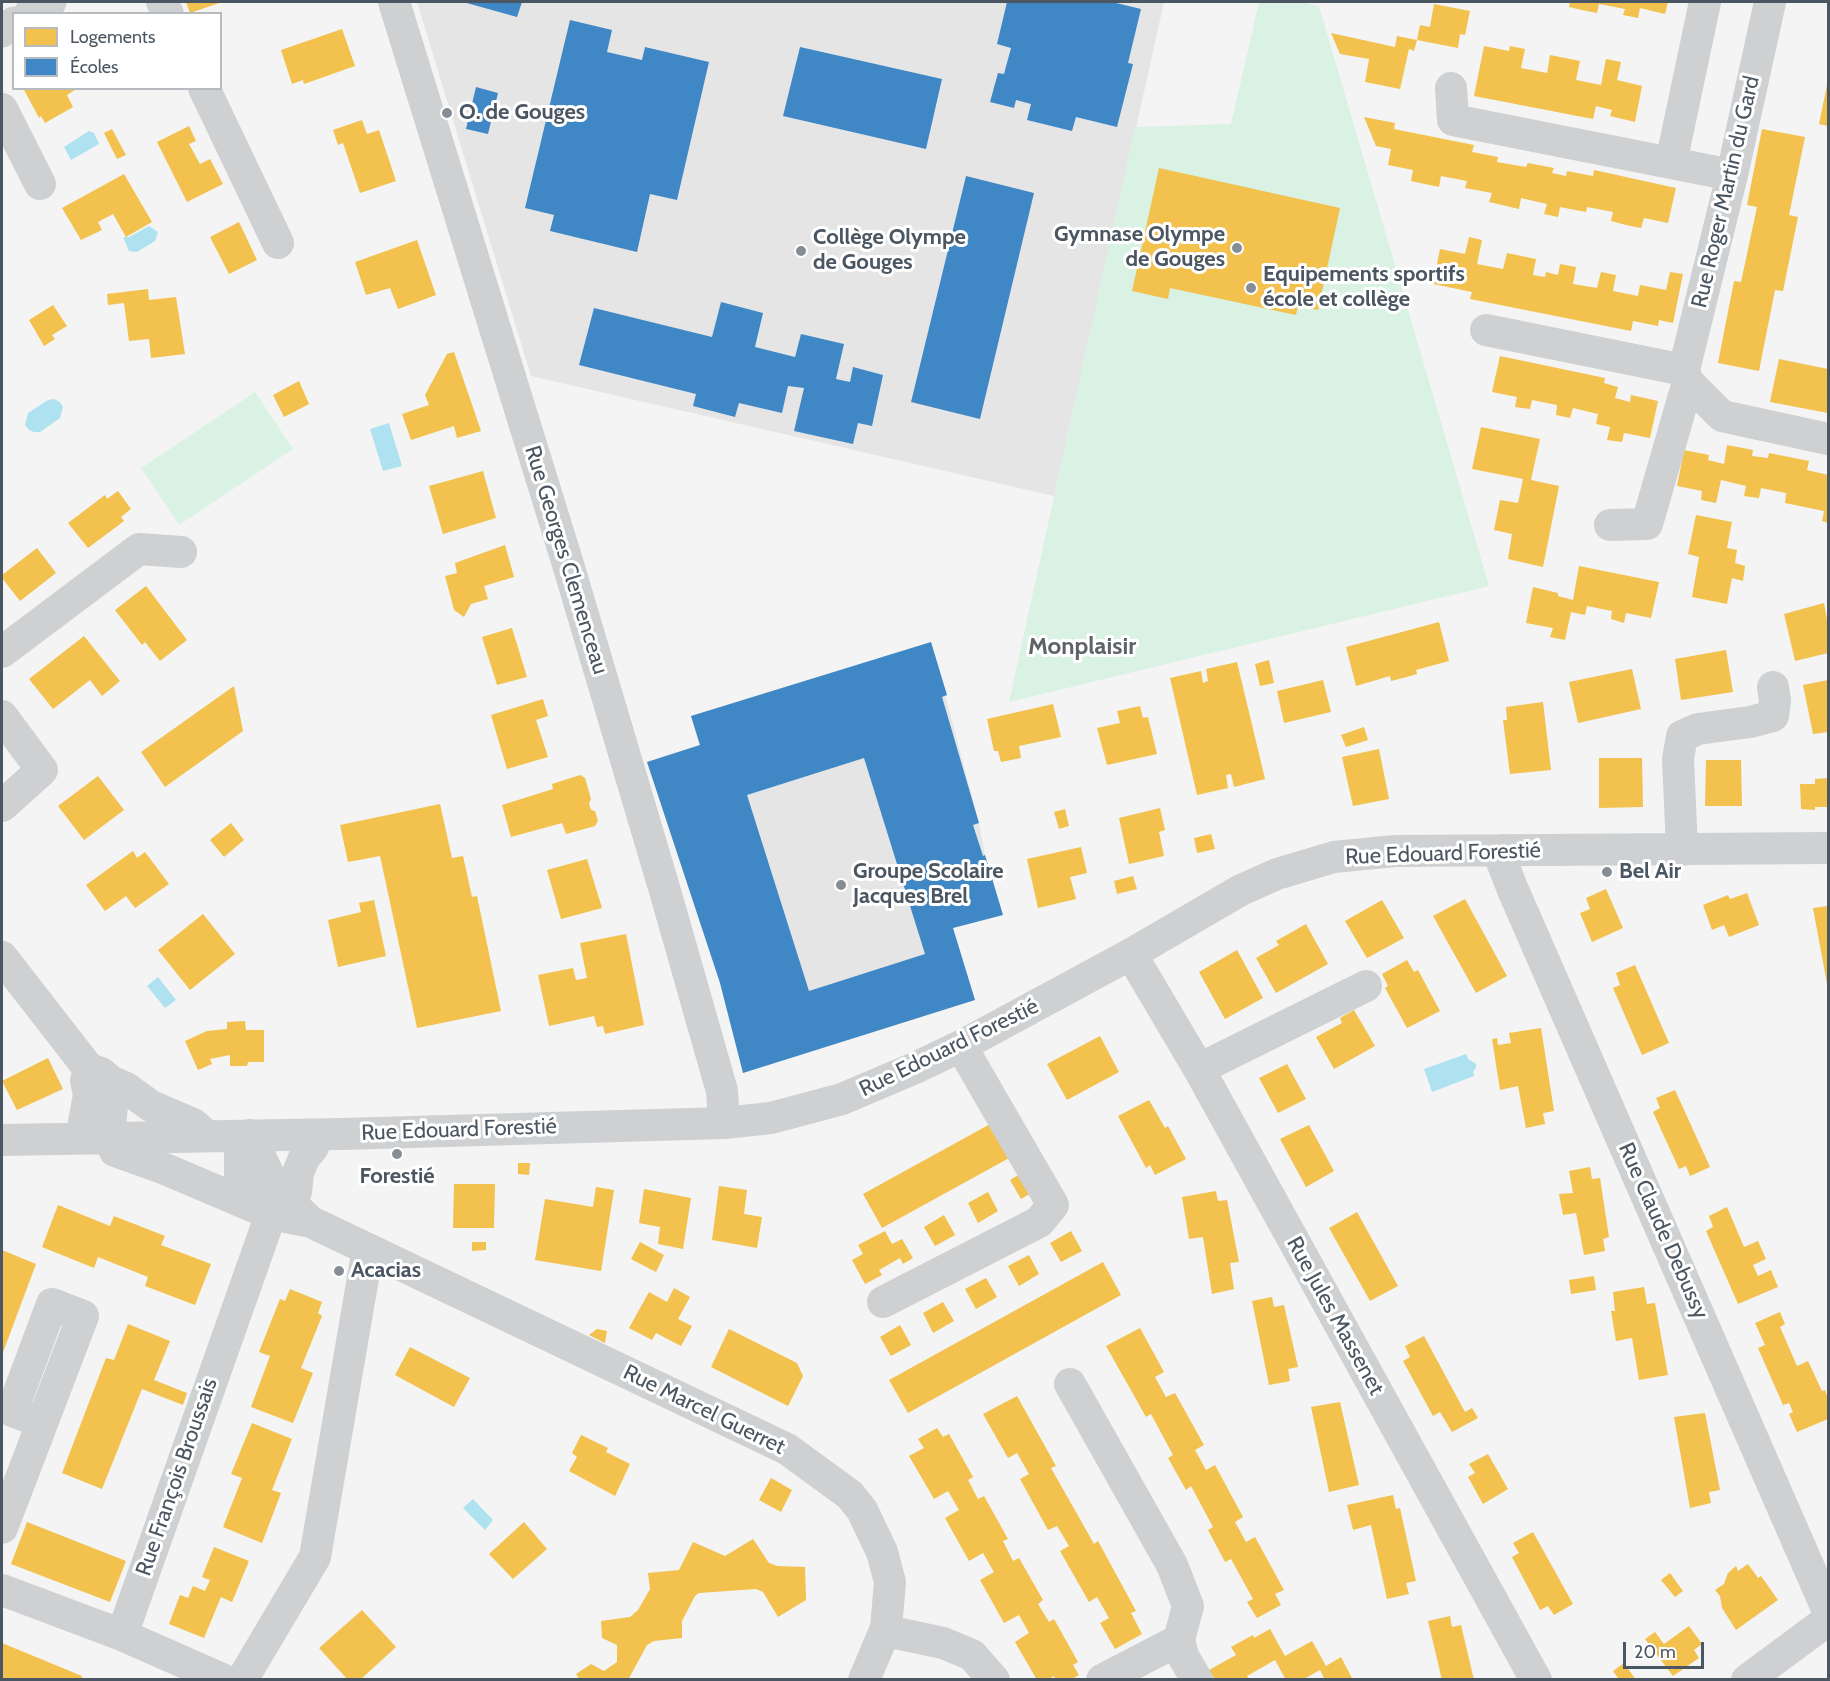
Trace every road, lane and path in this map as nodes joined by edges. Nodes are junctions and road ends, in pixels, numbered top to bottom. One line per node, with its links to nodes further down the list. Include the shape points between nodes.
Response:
1 (50, 2): 5 (street)
2 (394, 2): 31 (street, Rue Georges Clemenceau, via 665,891 722,1091)
3 (1705, 2): 9 (street)
4 (1770, 2): 10 (street, Rue Roger Martin du Gard)
5 (33, 12)
6 (1451, 88): 9 (street, via 1453,120)
7 (205, 90): 12 (street)
8 (2, 109): 11 (street)
9 (1671, 163): 10 (street)
10 (1732, 175): 14 (street, Rue Roger Martin du Gard)
11 (40, 184)
12 (278, 243)
13 (1486, 330): 14 (street)
14 (1686, 376): 15 (street, via 1722,416); 16 (street, Rue Roger Martin du Gard, via 1647,524)
15 (1828, 438)
16 (1610, 525)
17 (181, 552): 18 (street, via 139,549)
18 (2, 652)
19 (1773, 687): 24 (street, via 1773,716 1698,729 1682,736 1678,759)
20 (2, 716): 21 (street, via 42,770)
21 (2, 806)
22 (1828, 848): 24 (street, Rue Edouard Forestié)
23 (1502, 850): 24 (street, Rue Edouard Forestié); 25 (street, Rue Edouard Forestié, via 1395,851 1334,857 1277,874 1241,890); 44 (street, Rue Claude Debussy, via 1502,862)
24 (1682, 850)
25 (1131, 954): 28 (street, Rue Edouard Forestié); 29 (street, Rue Jules Massenet)
26 (2, 957): 30 (street)
27 (1366, 986): 29 (street)
28 (961, 1047): 31 (street, Rue Edouard Forestié, via 842,1099 771,1118); 39 (street, via 1053,1205 1039,1222)
29 (1199, 1069): 55 (street, Rue Jules Massenet)
30 (99, 1075): 34 (street, via 152,1106 194,1124); 35 (street, via 86,1081)
31 (724, 1123): 32 (street, Rue Edouard Forestié)
32 (313, 1135): 33 (street, Rue Edouard Forestié); 37 (street, via 313,1147 298,1173 296,1192)
33 (250, 1136): 34 (street, Rue Edouard Forestié); 37 (street, Rue Marcel Guerret, via 273,1184); 37 (street, via 240,1149 240,1172)
34 (207, 1137): 35 (street, Rue Edouard Forestié)
35 (95, 1138): 36 (street, Rue Edouard Forestié); 37 (street, Rue Marcel Guerret, via 115,1151)
36 (2, 1140)
37 (279, 1210): 38 (street, Rue Marcel Guerret); 47 (street, Rue François Broussais)
38 (368, 1249): 46 (street, Rue Marcel Guerret, via 787,1449 850,1495 862,1510 882,1552 890,1582); 50 (street, via 315,1557)
39 (883, 1302)
40 (1070, 1384): 48 (street, via 1172,1565 1188,1606)
41 (42, 1422): 42 (street)
42 (2, 1528)
43 (2, 1590): 47 (street)
44 (1828, 1611)
45 (1828, 1620): 56 (street)
46 (886, 1628): 51 (street, Rue Marcel Guerret); 52 (street, via 972,1655)
47 (122, 1635): 49 (street)
48 (1179, 1640): 53 (street); 54 (street)
49 (224, 1680)
50 (242, 1680)
51 (864, 1680)
52 (994, 1680)
53 (1102, 1680)
54 (1197, 1680)
55 (1536, 1680)
56 (1747, 1680)

